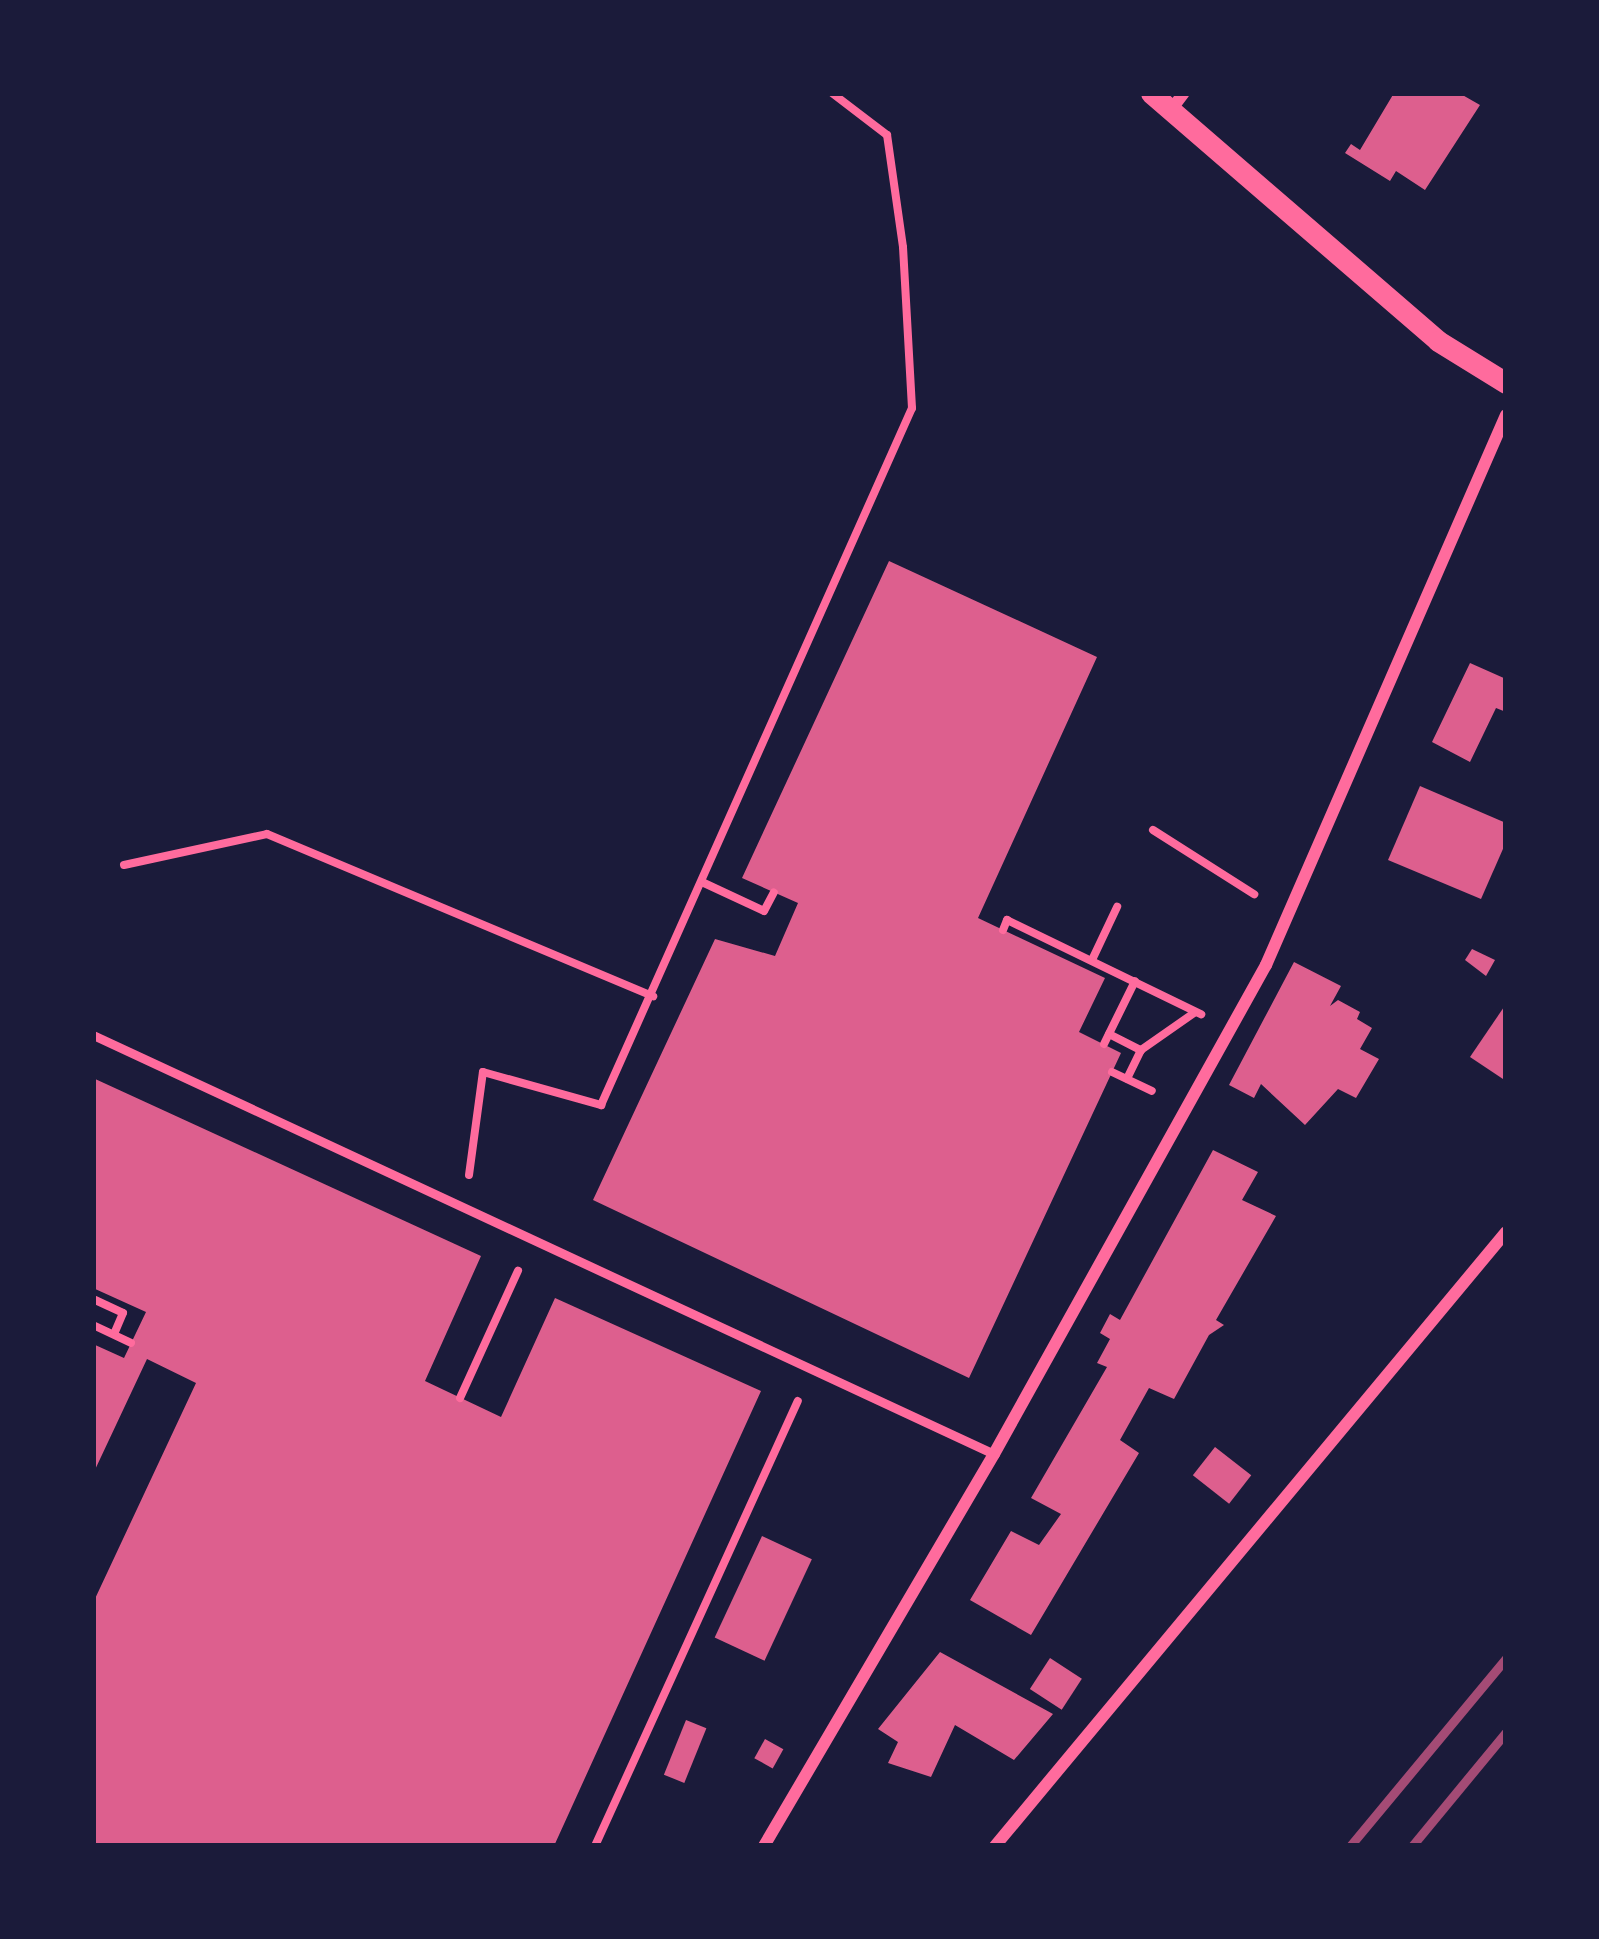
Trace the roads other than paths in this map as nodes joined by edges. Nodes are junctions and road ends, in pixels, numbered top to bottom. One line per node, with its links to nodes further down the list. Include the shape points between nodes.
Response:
1 (1150, 93): 2 (street)
2 (1178, 101): 3 (street, via 1438,341)
3 (1506, 383)
4 (1506, 415): 7 (street, via 1308,882)
5 (93, 1035): 7 (lane)
6 (1506, 1232): 9 (street)
7 (994, 1454): 8 (street)
8 (764, 1846)
9 (995, 1846)

